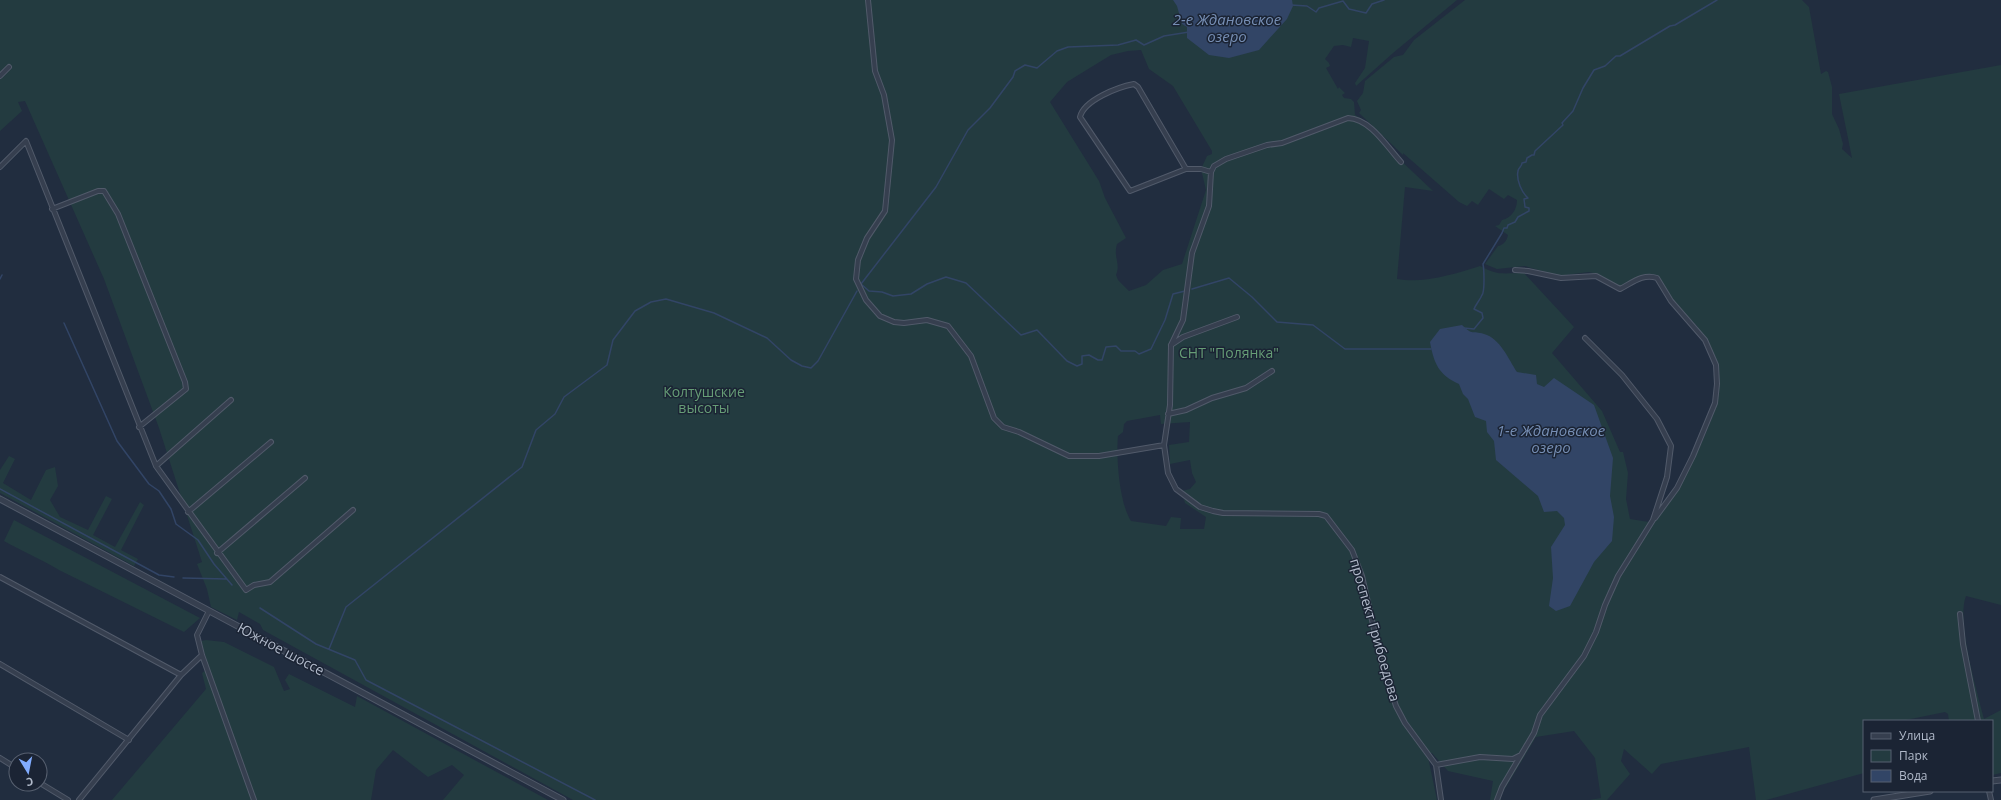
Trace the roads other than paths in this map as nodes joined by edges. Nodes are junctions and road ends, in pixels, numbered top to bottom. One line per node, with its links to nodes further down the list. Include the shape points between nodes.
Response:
1 (868, 0): 18 (street, via 875,71 884,95 892,140 885,211 867,238 858,260 856,279 866,300 880,316 894,322 927,320 948,326 971,356 994,418 1003,427 1069,456 1099,456)
2 (9, 67): 3 (street)
3 (0, 76)
4 (1401, 162): 7 (street, via 1370,127 1348,118 1226,159 1214,166)
5 (0, 167): 8 (street, via 26,141)
6 (1186, 169): 6 (street, via 1159,119 1134,84 1102,95 1081,112 1080,117 1130,191); 7 (street)
7 (1211, 172): 12 (street, via 1209,206 1192,253 1183,320)
8 (52, 209): 16 (street); 16 (street, via 98,191 104,192 118,214 186,389)
9 (1515, 270): 24 (street, via 1561,278 1596,276 1620,289 1637,279 1657,278 1670,301 1705,340 1716,365 1715,403 1683,475)
10 (1237, 317): 12 (street)
11 (1585, 338): 24 (street, via 1642,398 1671,446 1665,488)
12 (1171, 345): 15 (street)
13 (1272, 371): 15 (street, via 1246,388)
14 (231, 400): 19 (street)
15 (1168, 414): 18 (street)
16 (139, 427): 19 (street)
17 (271, 442): 23 (street)
18 (1164, 445): 35 (street, проспект Грибоедова, via 1172,483 1182,495 1200,507 1223,513 1326,516 1352,550 1362,576 1381,660 1396,706 1405,723)
19 (156, 466): 23 (street)
20 (305, 478): 25 (street)
21 (0, 499): 27 (street, Южное шоссе)
22 (353, 510): 25 (street, via 270,582 254,585 246,590)
23 (188, 512): 25 (street)
24 (1653, 520): 34 (street, via 1618,576 1584,656 1540,715 1534,733)
25 (217, 553)
26 (0, 577): 31 (street)
27 (209, 611): 29 (street, via 197,635); 41 (street, Южное шоссе)
28 (1960, 614): 32 (street, via 1963,644)
29 (202, 655): 31 (street); 40 (street)
30 (0, 664): 33 (street)
31 (181, 675): 33 (street)
32 (1978, 720)
33 (129, 740): 39 (street)
34 (1521, 754): 35 (street, via 1513,759 1480,757); 43 (street)
35 (1436, 765): 42 (street, проспект Грибоедова)
36 (48, 788): 38 (street)
37 (1924, 792): 44 (street)
38 (68, 800)
39 (79, 800)
40 (254, 800)
41 (563, 800)
42 (1441, 800)
43 (1497, 800)
44 (1874, 800)

